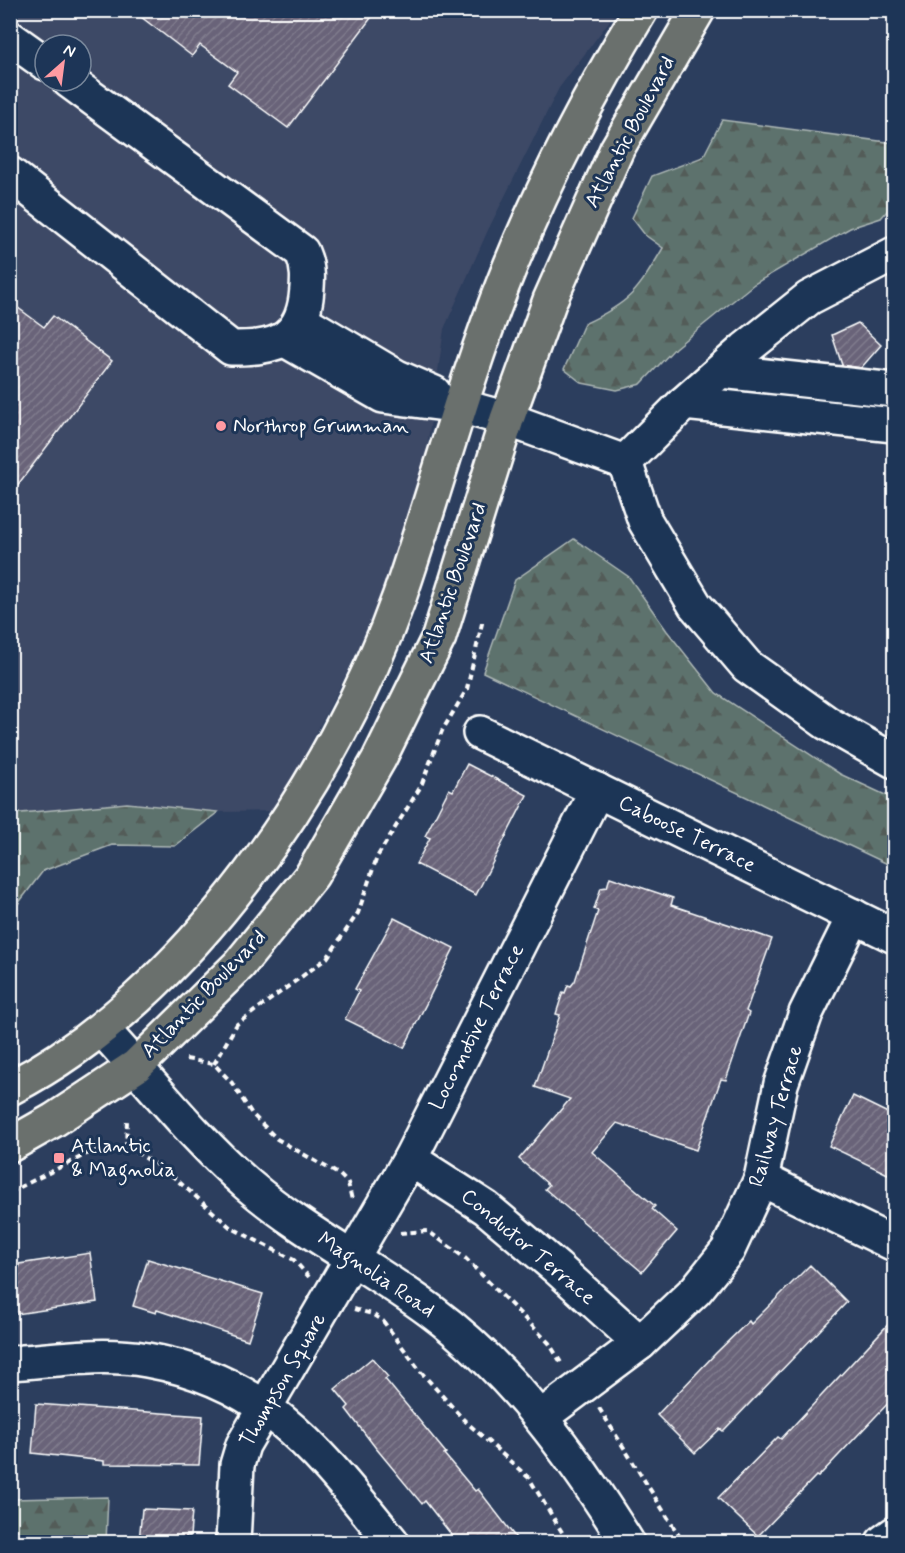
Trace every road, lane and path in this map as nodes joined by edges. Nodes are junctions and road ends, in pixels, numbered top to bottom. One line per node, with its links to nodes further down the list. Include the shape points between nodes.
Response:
1 (641, 10): 12 (main road, Atlantic Boulevard, via 567,144 505,278)
2 (698, 10): 13 (main road, Atlantic Boulevard, via 617,149 550,300)
3 (10, 38): 4 (street)
4 (33, 54)
5 (85, 93): 8 (street, via 302,252 309,277)
6 (10, 174): 8 (street, via 222,344 231,348 266,347)
7 (894, 254): 9 (street, via 809,298)
8 (293, 330): 12 (street)
9 (721, 371): 10 (street); 11 (street)
10 (894, 390)
11 (684, 403): 14 (street); 15 (street)
12 (460, 406): 13 (street); 22 (main road, Atlantic Boulevard, via 399,597 373,663 330,747 267,848 203,934 167,973)
13 (507, 419): 15 (street); 25 (main road, Atlantic Boulevard, via 439,637 373,768 312,875 239,965)
14 (894, 424)
15 (625, 462): 18 (street, via 645,521 656,540 695,605 747,666 827,723)
16 (483, 619): 24 (path, via 467,689 442,731 421,786 377,857 358,913 342,939 318,965 237,1023)
17 (480, 733): 19 (street, Caboose Terrace)
18 (894, 761)
19 (597, 790): 20 (street, Caboose Terrace); 30 (street, Locomotive Terrace)
20 (854, 916): 21 (street, Caboose Terrace); 31 (street, Railway Terrace, via 806,1013 781,1084)
21 (894, 936)
22 (102, 1029): 25 (street, Magnolia Road); 26 (main road, Atlantic Boulevard)
23 (185, 1059): 24 (path)
24 (214, 1064): 33 (path, via 252,1114 277,1139 340,1175 348,1183 350,1199)
25 (136, 1066): 28 (main road, Atlantic Boulevard); 35 (street, Magnolia Road, via 197,1137 249,1185)
26 (10, 1088)
27 (127, 1120): 29 (path)
28 (10, 1145)
29 (126, 1148): 32 (path, via 97,1149); 36 (path, via 168,1172 230,1227 294,1260 304,1274)
30 (410, 1159): 33 (street, Locomotive Terrace); 37 (street, Conductor Terrace, via 486,1208)
31 (760, 1179): 34 (street); 37 (street, Railway Terrace, via 728,1250 696,1290)
32 (10, 1192)
33 (376, 1217): 35 (street, Locomotive Terrace); 39 (path, via 400,1233 428,1231 450,1245 549,1343 559,1362)
34 (894, 1244)
35 (351, 1259): 36 (street, Thompson Square); 41 (street, Magnolia Road, via 431,1311 485,1358)
36 (332, 1295): 40 (street, Thompson Square); 45 (path, via 383,1322 463,1419 529,1478)
37 (640, 1343): 39 (street, Railway Terrace)
38 (10, 1362): 40 (street, via 103,1357 146,1360 228,1385)
39 (582, 1386): 41 (street, Railway Terrace); 47 (path)
40 (264, 1406): 43 (street, Thompson Square, via 243,1445 237,1466); 44 (street, via 298,1432)
41 (541, 1417): 46 (street, Magnolia Road)
42 (894, 1534): 48 (street)
43 (233, 1542)
44 (392, 1542)
45 (568, 1542)
46 (627, 1542)
47 (683, 1542)
48 (883, 1542)

